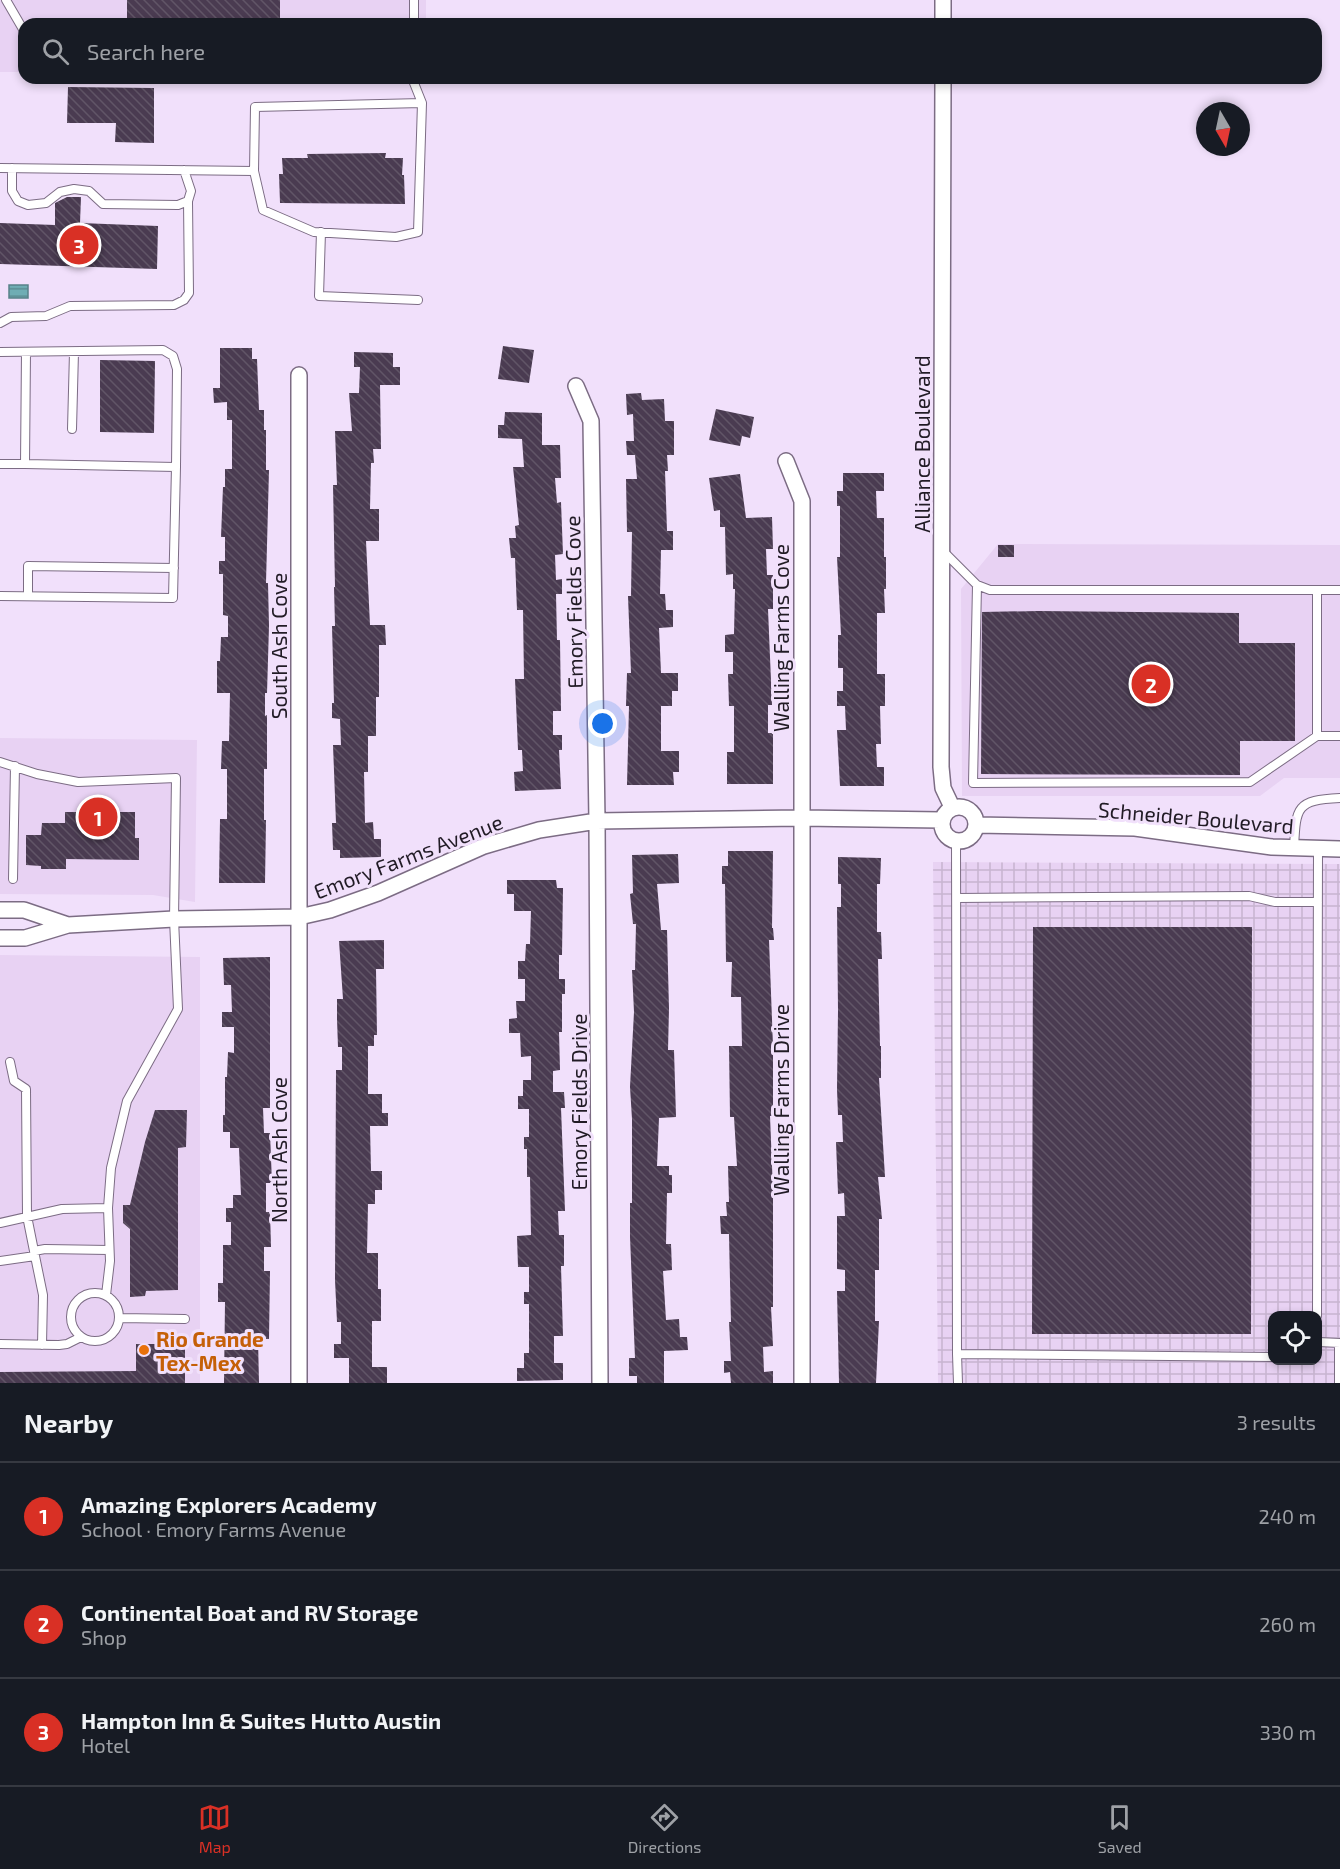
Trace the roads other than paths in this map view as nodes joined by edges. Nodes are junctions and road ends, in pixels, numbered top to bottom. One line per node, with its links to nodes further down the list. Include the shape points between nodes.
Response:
1 (6, 0): 6 (lane)
2 (414, 0): 4 (lane)
3 (943, 0): 5 (street)
4 (414, 18)
5 (943, 18)
6 (18, 21)
7 (415, 84): 9 (lane)
8 (943, 84): 28 (street, Alliance Boulevard)
9 (423, 103): 13 (lane, via 255,107); 15 (lane, via 418,232 396,237)
10 (0, 168): 11 (lane)
11 (12, 168): 12 (lane); 14 (lane, via 12,190 18,201 28,205 46,203 60,192 74,189 88,190 103,204 178,205)
12 (184, 170): 13 (lane); 14 (lane, via 191,191)
13 (254, 171): 15 (lane, via 263,210)
14 (188, 201): 17 (lane, via 189,293 184,300 174,305 70,306 46,316 11,317)
15 (321, 232): 16 (lane, via 319,296)
16 (418, 300)
17 (0, 323)
18 (0, 352): 19 (lane)
19 (26, 352): 20 (lane); 26 (lane)
20 (74, 352): 23 (lane); 27 (lane, via 163,350 173,356 177,369)
21 (299, 375): 53 (street, South Ash Cove)
22 (576, 386): 43 (street, Emory Fields Cove, via 591,421)
23 (72, 429)
24 (786, 461): 41 (street, Walling Farms Cove, via 802,501)
25 (0, 464): 26 (lane)
26 (25, 464): 27 (lane)
27 (176, 467): 29 (lane)
28 (942, 550): 30 (lane); 40 (street, Alliance Boulevard, via 941,767 943,789)
29 (174, 568): 34 (lane, via 173,598); 34 (lane, via 28,566)
30 (977, 585): 31 (lane, via 990,590); 35 (lane, via 973,783 1250,782)
31 (1317, 590): 32 (lane); 35 (lane)
32 (1340, 590)
33 (0, 596): 34 (lane)
34 (28, 596)
35 (1317, 736): 36 (lane)
36 (1340, 736)
37 (0, 762): 38 (lane)
38 (15, 766): 49 (lane); 54 (lane, via 78,782 176,778)
39 (1340, 798): 46 (lane, via 1305,804 1295,816)
40 (952, 807): 42 (street); 44 (street, via 969,810)
41 (801, 818): 42 (street, Emory Farms Avenue); 43 (street, Emory Farms Avenue); 77 (street, Walling Farms Drive)
42 (941, 820): 45 (street, via 943,832)
43 (597, 821): 53 (street, Emory Farms Avenue, via 539,830 484,846 378,893); 76 (street, Emory Fields Drive)
44 (976, 825): 45 (street, via 972,835); 46 (street, Schneider Boulevard, via 1136,828)
45 (956, 841): 50 (lane)
46 (1294, 848): 47 (street, Schneider Boulevard)
47 (1318, 848): 48 (street, Schneider Boulevard); 51 (lane)
48 (1340, 849)
49 (13, 879)
50 (957, 898): 51 (lane, via 1249,896 1275,902); 73 (lane)
51 (1318, 902): 65 (lane)
52 (0, 910): 55 (street, Emory Farms Avenue, via 24,910)
53 (299, 917): 54 (street, Emory Farms Avenue); 75 (street, North Ash Cove)
54 (174, 919): 55 (street, Emory Farms Avenue); 58 (lane, via 178,1009 127,1101 111,1168)
55 (68, 925): 56 (street, Emory Farms Avenue, via 25,938)
56 (0, 939)
57 (10, 1062): 59 (lane, via 14,1081 26,1089)
58 (108, 1208): 59 (lane, via 62,1209); 61 (lane)
59 (27, 1216): 60 (lane); 62 (lane)
60 (0, 1223)
61 (109, 1250): 62 (lane); 64 (lane)
62 (34, 1254): 63 (lane); 72 (lane, via 43,1295)
63 (0, 1262)
64 (106, 1295): 66 (lane, via 115,1303); 68 (lane, via 86,1294 74,1304 70,1320)
65 (1317, 1311)
66 (120, 1318): 67 (lane); 68 (lane, via 114,1333 107,1338 92,1341)
67 (184, 1319)
68 (81, 1337): 72 (lane, via 67,1344)
69 (1322, 1342): 70 (lane)
70 (1340, 1343): 79 (lane)
71 (0, 1344): 72 (lane)
72 (42, 1345)
73 (957, 1354): 74 (lane); 78 (lane)
74 (1268, 1357)
75 (299, 1383)
76 (600, 1383)
77 (801, 1383)
78 (958, 1383)
79 (1339, 1383)

